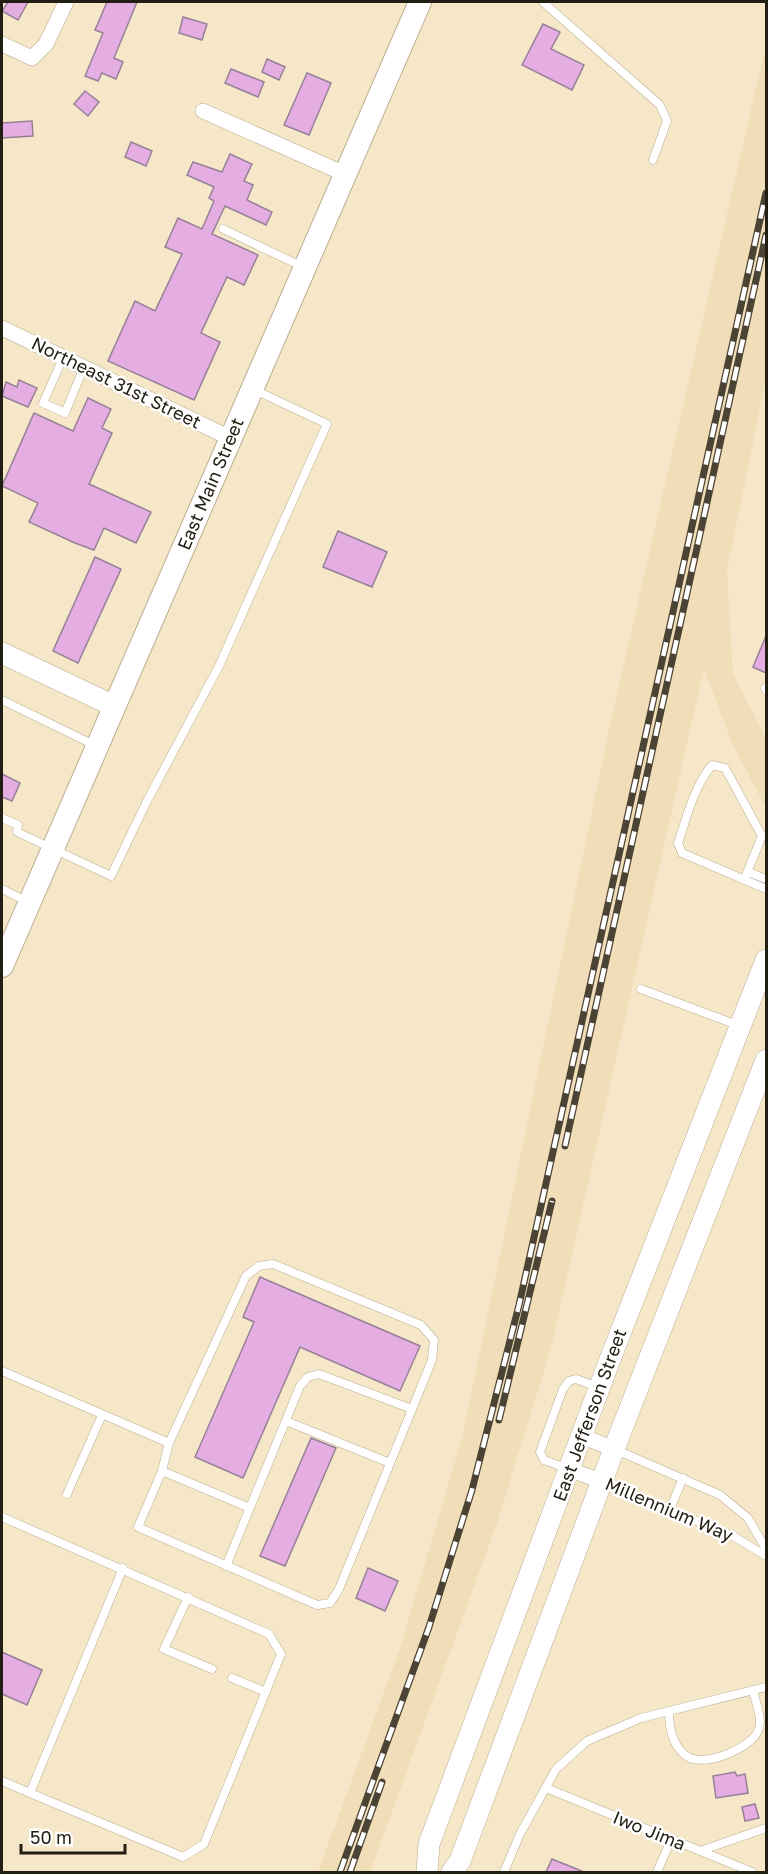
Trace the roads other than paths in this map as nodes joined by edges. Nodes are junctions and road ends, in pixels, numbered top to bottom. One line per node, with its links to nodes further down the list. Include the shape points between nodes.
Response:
1 (66, 2): 4 (street, via 46,44 32,58)
2 (420, 2): 7 (main road, East Main Street)
3 (543, 2): 6 (lane, via 660,105 667,121)
4 (2, 44)
5 (203, 111): 7 (street)
6 (653, 160)
7 (345, 174): 9 (main road, East Main Street)
8 (223, 229): 9 (lane)
9 (305, 267): 13 (main road, East Main Street)
10 (2, 328): 11 (street, Northeast 31st Street)
11 (63, 358): 12 (street, Northeast 31st Street); 12 (lane, via 44,403 65,413)
12 (84, 368): 14 (street, Northeast 31st Street)
13 (252, 388): 14 (main road, East Main Street); 20 (lane, via 327,423 219,666 111,876)
14 (230, 438): 17 (main road, East Main Street)
15 (2, 655): 17 (main road)
16 (2, 700): 18 (lane)
17 (114, 705): 18 (main road, East Main Street)
18 (97, 746): 20 (main road, East Main Street)
19 (2, 818): 20 (lane, via 18,825 16,832)
20 (52, 849): 25 (main road, East Main Street)
21 (746, 876): 21 (lane, via 762,836 725,768 712,765 700,778 678,843 682,853); 22 (lane); 24 (lane)
22 (766, 879)
23 (2, 889): 25 (lane)
24 (766, 889)
25 (29, 903): 27 (main road, East Main Street)
26 (766, 960): 29 (main road, East Jefferson Street)
27 (2, 966)
28 (641, 989): 29 (lane)
29 (741, 1027): 32 (main road, East Jefferson Street)
30 (766, 1060): 38 (main road, East Jefferson Street)
31 (2, 1371): 34 (lane)
32 (599, 1387): 36 (main road, East Jefferson Street); 40 (lane, via 576,1379 565,1384 541,1448 544,1460)
33 (412, 1409): 35 (lane, via 319,1374 308,1377 300,1386); 37 (lane, via 432,1360 434,1340 421,1325 273,1264 259,1266 246,1276); 39 (lane)
34 (102, 1415): 37 (lane); 44 (lane)
35 (286, 1421): 39 (lane); 45 (lane)
36 (581, 1436): 38 (street, Millennium Way); 40 (main road, East Jefferson Street)
37 (169, 1443): 41 (lane)
38 (614, 1449): 42 (lane, Millennium Way); 43 (main road, East Jefferson Street)
39 (390, 1462): 50 (lane, via 330,1603 317,1605)
40 (570, 1470): 43 (street, Millennium Way); 67 (main road, East Jefferson Street, via 429,1844)
41 (162, 1471): 45 (lane); 50 (lane, via 138,1527)
42 (683, 1478): 46 (lane); 48 (lane, Millennium Way, via 720,1495 748,1518)
43 (602, 1482): 46 (lane, Millennium Way); 68 (main road, East Jefferson Street, via 460,1861)
44 (67, 1494)
45 (250, 1508): 50 (lane)
46 (670, 1509): 49 (lane, Millennium Way, via 733,1536)
47 (2, 1517): 51 (lane)
48 (766, 1549)
49 (766, 1556)
50 (226, 1566)
51 (123, 1568): 52 (lane); 63 (lane)
52 (188, 1597): 53 (lane, via 164,1649); 57 (lane, via 270,1634 281,1654)
53 (212, 1669)
54 (232, 1678): 57 (lane)
55 (766, 1687): 56 (lane)
56 (753, 1690): 58 (lane); 59 (lane)
57 (266, 1692): 63 (lane, via 204,1844 183,1857)
58 (669, 1711): 59 (lane, via 676,1745 689,1757 705,1759 733,1752 758,1732); 62 (lane, via 615,1727 587,1741 562,1760)
59 (760, 1722): 60 (lane)
60 (766, 1733)
61 (2, 1781): 63 (lane)
62 (546, 1788): 65 (lane, Iwo Jima); 69 (lane)
63 (30, 1793)
64 (766, 1828): 66 (lane)
65 (671, 1840): 66 (lane, Iwo Jima); 70 (lane)
66 (699, 1851): 71 (lane, Iwo Jima)
67 (427, 1872)
68 (452, 1872)
69 (504, 1872)
70 (657, 1872)
71 (752, 1872)

